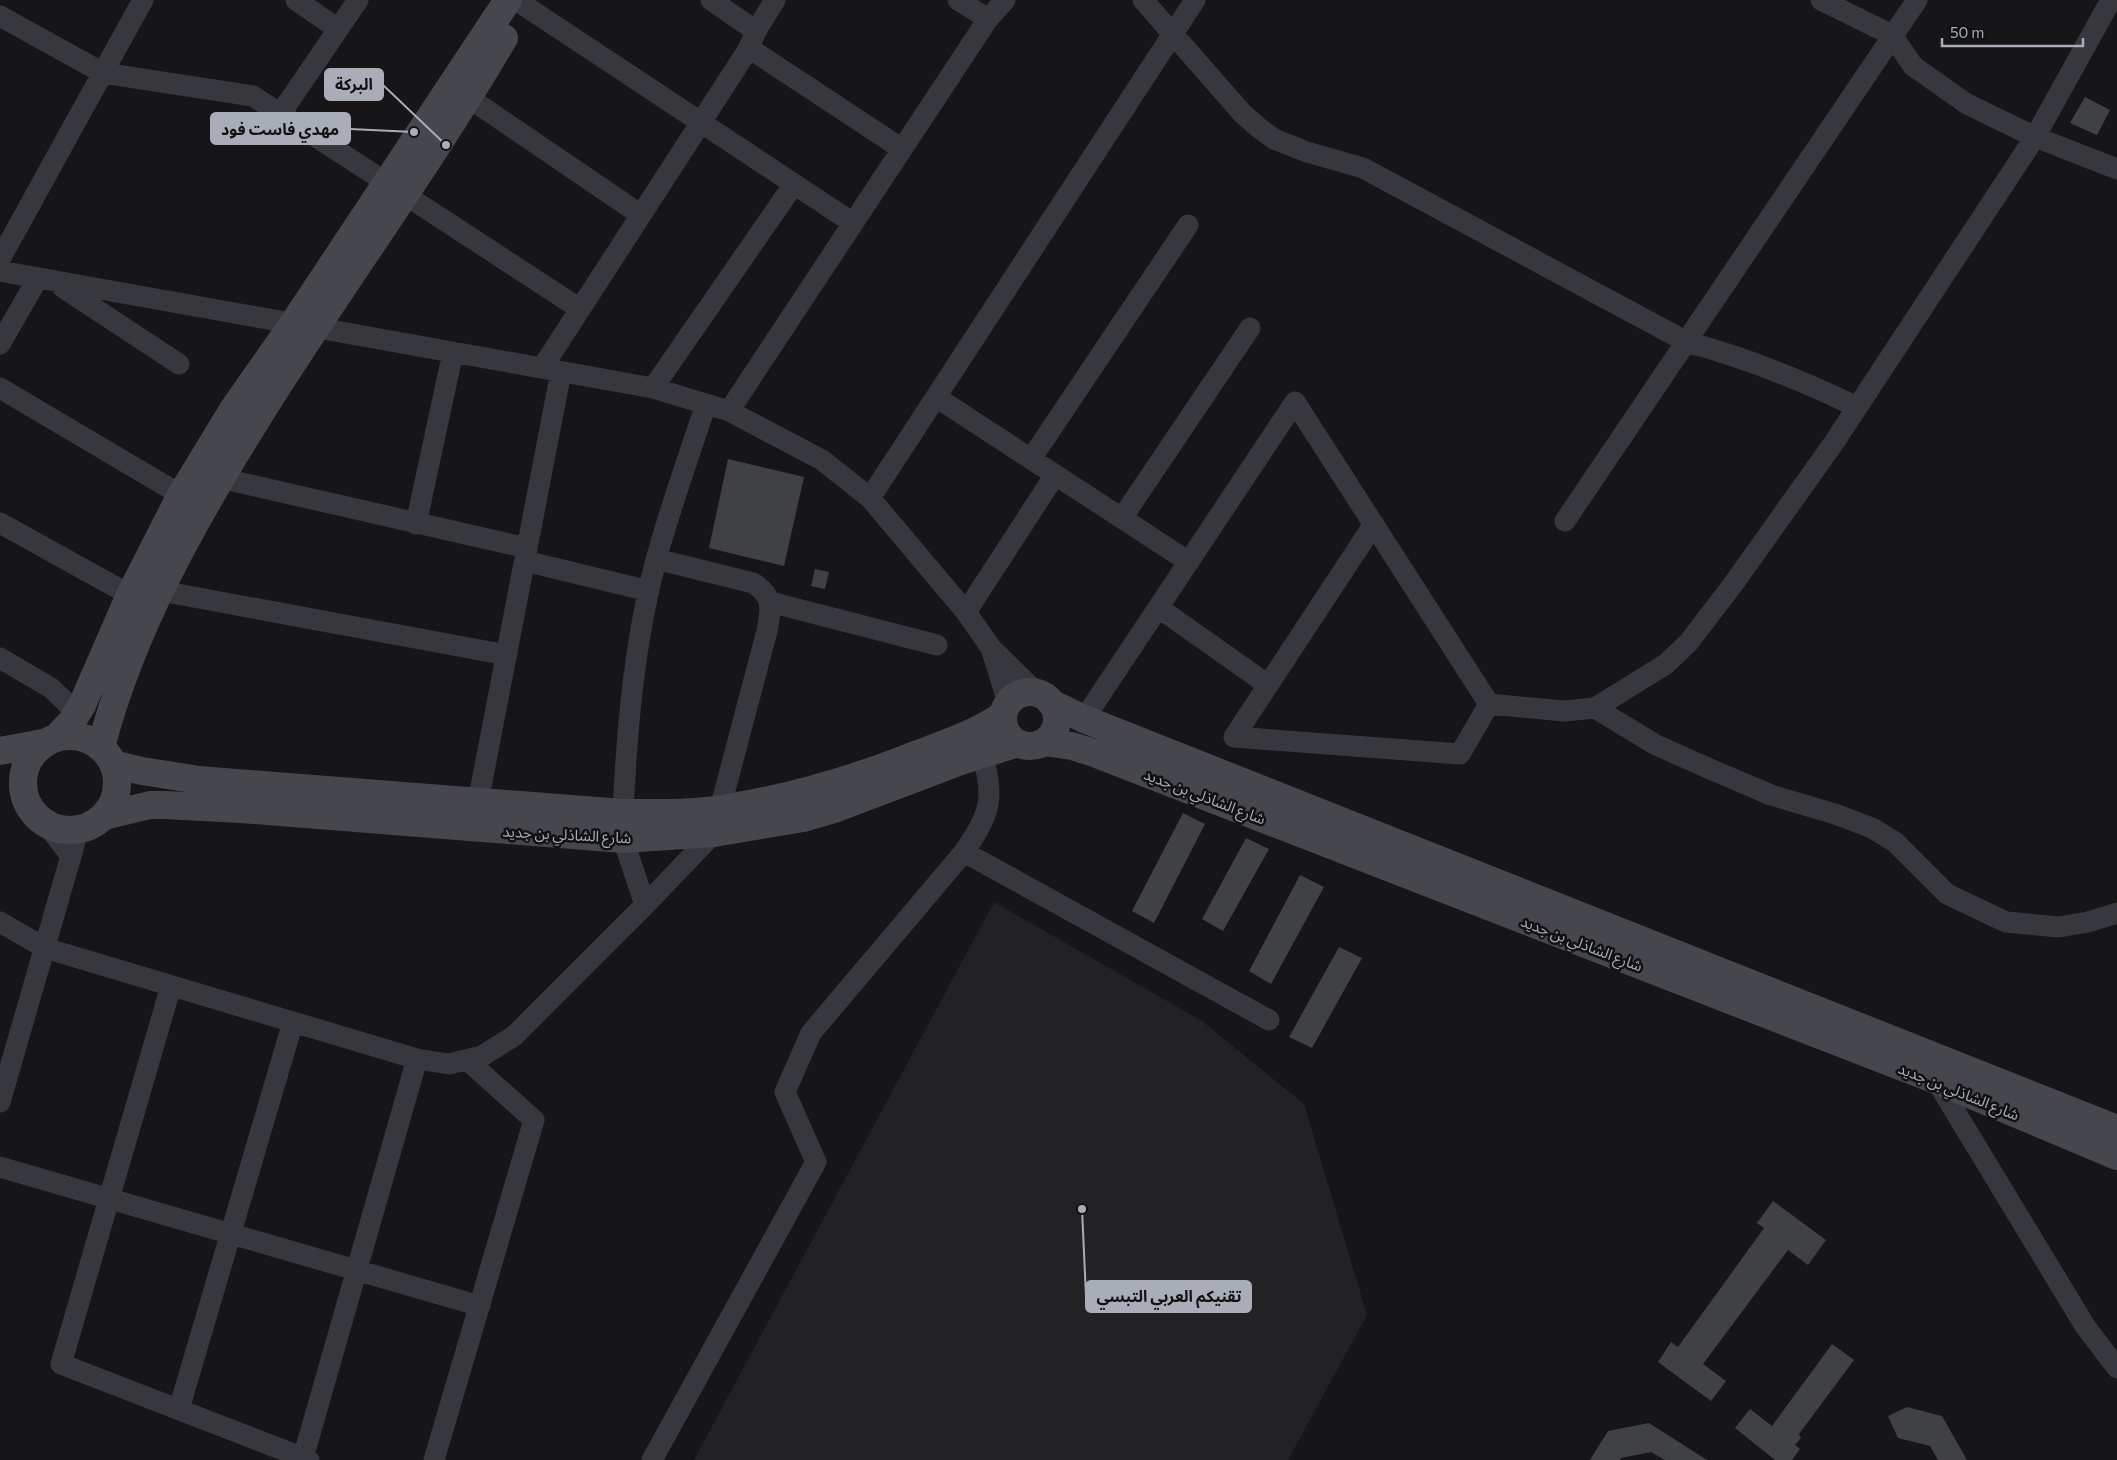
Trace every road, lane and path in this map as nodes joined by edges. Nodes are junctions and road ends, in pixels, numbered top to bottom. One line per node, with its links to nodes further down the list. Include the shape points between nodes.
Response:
1 (144, 0): 20 (street)
2 (296, 0): 16 (street)
3 (358, 0): 16 (street)
4 (711, 0): 19 (street)
5 (775, 0): 19 (street)
6 (958, 0): 15 (street)
7 (1005, 0): 15 (street)
8 (1143, 0): 17 (street)
9 (1195, 0): 17 (street)
10 (1821, 0): 18 (street)
11 (1917, 0): 18 (street)
12 (2111, 0): 24 (street)
13 (518, 2): 21 (main road); 23 (street); 28 (main road)
14 (0, 16): 20 (street)
15 (988, 19): 25 (street)
16 (338, 29): 22 (street)
17 (1173, 34): 38 (street, via 1243,114 1274,139 1363,168); 45 (street)
18 (1892, 35): 24 (street, via 1913,66 1936,84 1967,104); 38 (street)
19 (752, 39): 23 (street); 25 (street)
20 (103, 73): 22 (street, via 253,96); 32 (street)
21 (469, 98): 28 (main road); 29 (street)
22 (280, 113): 28 (street)
23 (701, 122): 27 (street); 29 (street)
24 (2035, 137): 26 (street); 47 (street)
25 (902, 149): 30 (street)
26 (2117, 169)
27 (794, 184): 30 (street); 44 (street)
28 (395, 189): 35 (street); 36 (main road)
29 (641, 215): 35 (street)
30 (853, 223): 48 (street)
31 (1188, 225): 49 (street)
32 (0, 259)
33 (0, 271): 34 (street)
34 (46, 280): 36 (street); 39 (street); 41 (street)
35 (580, 309): 42 (street)
36 (304, 326): 40 (street); 51 (main road); 52 (main road, via 234,408)
37 (1250, 328): 54 (street)
38 (1687, 342): 47 (street, via 1776,370); 55 (street)
39 (0, 344)
40 (453, 352): 42 (street); 57 (street)
41 (179, 364)
42 (552, 370): 44 (street); 59 (street)
43 (0, 388): 52 (street)
44 (653, 388): 46 (street)
45 (936, 397): 49 (street); 53 (street)
46 (706, 404): 48 (street); 60 (street)
47 (1857, 407): 75 (street, via 1734,584 1689,642 1666,664)
48 (729, 411): 53 (street, via 822,460)
49 (1031, 459): 50 (street)
50 (1055, 474): 54 (street); 67 (street)
51 (220, 478): 57 (street); 63 (main road)
52 (181, 495): 64 (main road)
53 (870, 498): 67 (street)
54 (1122, 518): 61 (street)
55 (1565, 521)
56 (0, 523): 64 (street)
57 (416, 524): 59 (street)
58 (1374, 524): 61 (street, via 1295,402); 72 (street); 74 (street)
59 (526, 555): 62 (street); 70 (street)
60 (656, 559): 62 (street); 65 (street, via 753,583 764,590)
61 (1189, 562): 66 (street)
62 (649, 590): 90 (street, via 633,682)
63 (160, 591): 70 (street); 83 (main road, via 112,702)
64 (130, 595): 77 (main road)
65 (770, 602): 68 (street); 88 (street, via 767,631)
66 (1159, 608): 72 (street); 78 (street)
67 (966, 612): 69 (street)
68 (937, 645)
69 (991, 648): 73 (street); 76 (street)
70 (506, 655): 85 (street)
71 (0, 658): 77 (street, via 51,688)
72 (1268, 685): 74 (street, via 1234,737 1460,754)
73 (1045, 699): 76 (main road, via 1025,693); 78 (main road, شارع الشاذلي بن جديد); 80 (main road, via 1056,713 1056,726 1049,738)
74 (1489, 704): 75 (street, via 1564,711)
75 (1595, 708): 95 (street, via 1656,745 1717,772 1771,795 1872,828 1895,842 1947,894 2006,922 2059,927)
76 (1006, 709): 80 (main road, via 1003,722 1008,735); 88 (main road, شارع الشاذلي بن جديد, via 979,730 874,771 780,797)
77 (78, 714): 79 (main road)
78 (1084, 719): 103 (main road, شارع الشاذلي بن جديد)
79 (50, 740): 81 (main road); 83 (main road, via 73,735 88,738); 86 (main road, via 29,757 22,775 23,794)
80 (1031, 742): 82 (main road, شارع الشاذلي بن جديد); 103 (main road, شارع الشاذلي بن جديد, via 1072,746 1094,753)
81 (0, 751)
82 (982, 755): 88 (main road, شارع الشاذلي بن جديد, via 803,818); 92 (street, via 990,794 987,815)
83 (107, 756): 85 (main road, شارع الشاذلي بن جديد, via 151,773 199,780); 87 (main road, via 117,778 112,804)
84 (0, 798): 86 (main road)
85 (478, 802): 90 (main road, شارع الشاذلي بن جديد)
86 (28, 807): 89 (main road)
87 (104, 816): 90 (main road, شارع الشاذلي بن جديد, via 150,806 180,806); 91 (main road)
88 (717, 821): 90 (main road, شارع الشاذلي بن جديد, via 664,813); 94 (street)
89 (48, 826): 91 (main road); 93 (street)
90 (623, 826): 94 (street)
91 (78, 830): 93 (street)
92 (964, 852): 99 (street); 116 (street, via 811,1032 785,1092 816,1162)
93 (71, 856): 97 (street)
94 (645, 905): 102 (street, via 514,1036 482,1056)
95 (2117, 913)
96 (0, 922): 97 (street)
97 (44, 948): 98 (street); 104 (street)
98 (171, 986): 100 (street); 108 (street)
99 (1269, 1020)
100 (293, 1022): 101 (street); 109 (street)
101 (417, 1059): 102 (street, via 449,1064); 110 (street)
102 (467, 1060): 111 (street, via 534,1120)
103 (1936, 1068): 105 (main road, شارع الشاذلي بن جديد); 106 (main road, شارع الشاذلي بن جديد); 112 (street, via 2085,1326)
104 (0, 1102)
105 (2117, 1128)
106 (2117, 1156)
107 (0, 1167): 108 (street)
108 (109, 1198): 109 (street); 113 (street, via 61,1364)
109 (231, 1234): 110 (street); 113 (street)
110 (357, 1270): 111 (street); 114 (street)
111 (480, 1306): 115 (street)
112 (2117, 1368)
113 (179, 1410): 114 (street)
114 (306, 1459)
115 (434, 1460)
116 (652, 1460)

